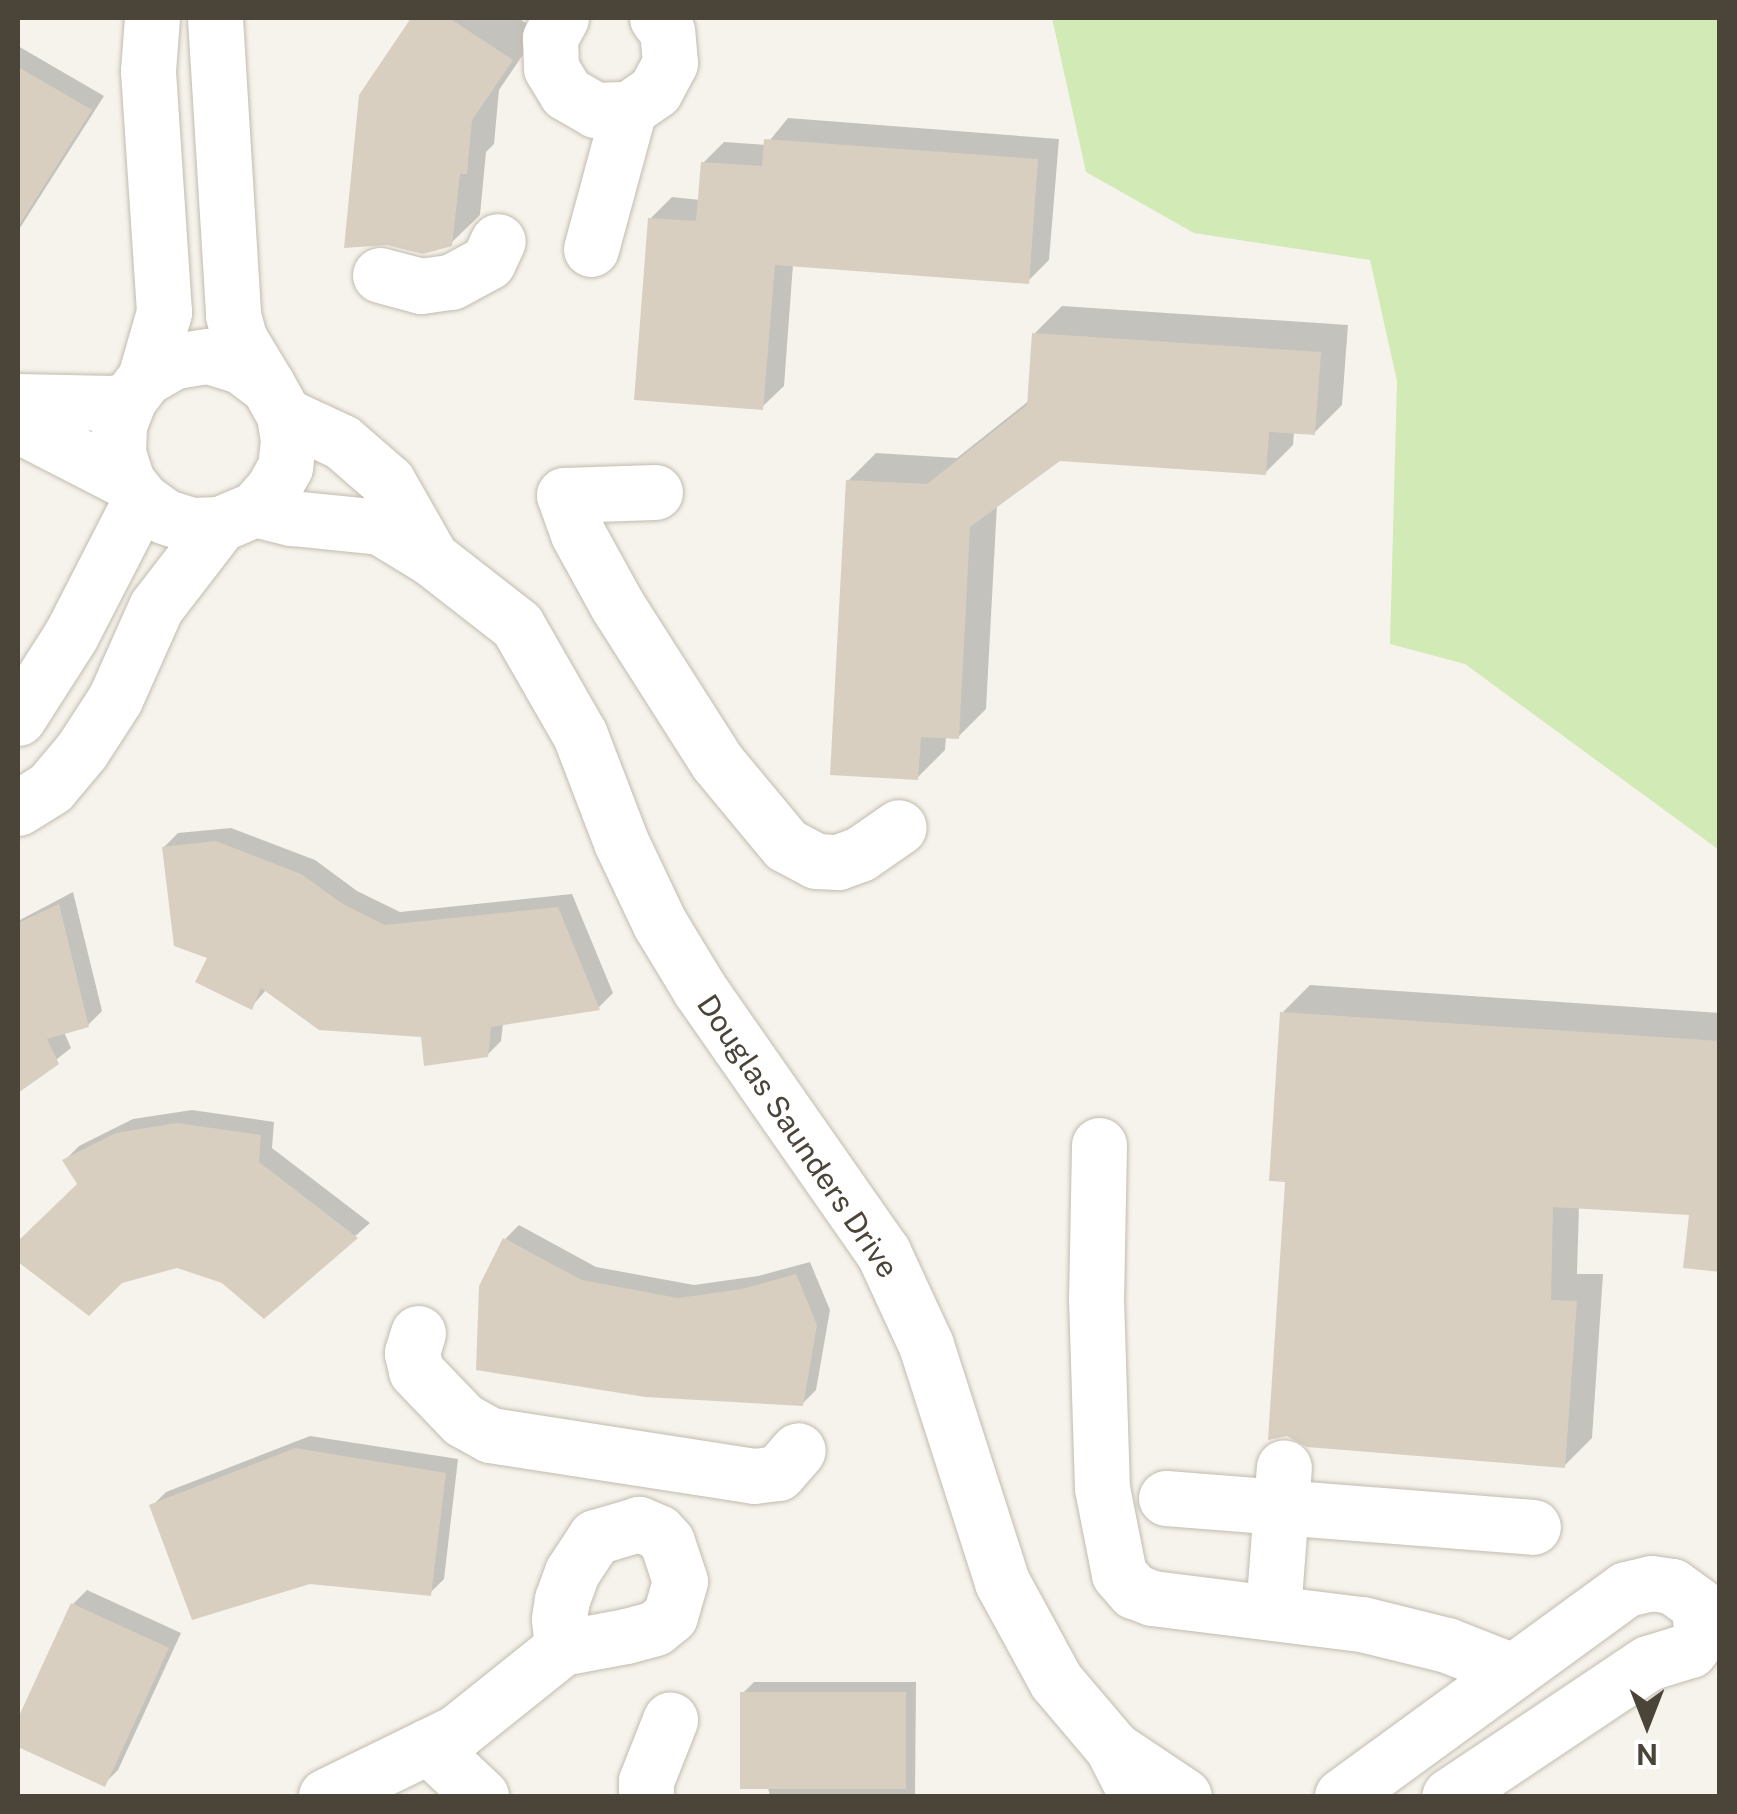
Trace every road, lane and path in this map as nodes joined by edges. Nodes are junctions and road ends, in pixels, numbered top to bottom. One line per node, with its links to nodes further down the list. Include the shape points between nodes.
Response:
1 (152, 18): 9 (street, via 148,71 164,312)
2 (215, 18): 10 (street, via 232,315)
3 (561, 18): 5 (street, via 550,38 551,68 566,93 595,110)
4 (658, 18): 5 (street, via 670,62 656,91)
5 (629, 109): 7 (street)
6 (498, 241): 8 (street, via 488,262 450,282 421,286)
7 (592, 249)
8 (380, 274)
9 (137, 389): 10 (street, via 175,361 208,356 241,366); 11 (street, via 113,403); 13 (street, via 119,426 118,454)
10 (276, 400): 15 (street, via 288,440 285,467 273,490); 16 (street, Douglas Saunders Drive, via 342,442 388,482)
11 (18, 402)
12 (18, 425): 13 (street)
13 (134, 490): 15 (street, via 177,521); 17 (street, via 70,634)
14 (656, 492): 19 (street, via 564,495 617,606 717,762 786,845 816,861 860,854)
15 (237, 516): 16 (street, Douglas Saunders Drive, via 380,527); 18 (street, via 156,607 115,699 82,750 51,787)
16 (431, 558): 34 (street, Douglas Saunders Drive, via 517,624 580,735 660,924 883,1252 926,1344 1002,1582 1056,1681)
17 (18, 718)
18 (18, 808)
19 (899, 827)
20 (1099, 1145): 28 (street, via 1102,1488 1118,1574 1152,1598)
21 (418, 1332): 23 (street, via 416,1371 476,1428)
22 (798, 1450): 23 (street, via 778,1473 766,1476)
23 (637, 1456): 27 (street)
24 (1282, 1486): 25 (street); 26 (street); 28 (street)
25 (1166, 1498)
26 (1533, 1527)
27 (614, 1528): 30 (street, via 595,1537 572,1572 558,1618); 30 (street, via 639,1524 667,1542 680,1581 674,1609 655,1628)
28 (1273, 1612): 31 (street, via 1362,1624 1447,1645)
29 (1711, 1623): 31 (street, via 1672,1586 1626,1589); 41 (street, via 1690,1650 1648,1662)
30 (562, 1648): 33 (street, via 457,1732)
31 (1513, 1671): 40 (street)
32 (670, 1720): 37 (street)
33 (428, 1746): 35 (street); 36 (street)
34 (1112, 1747): 38 (street, Douglas Saunders Drive); 39 (street, Douglas Saunders Drive)
35 (326, 1796)
36 (481, 1796)
37 (646, 1796)
38 (1137, 1796)
39 (1184, 1796)
40 (1342, 1796)
41 (1450, 1796)

